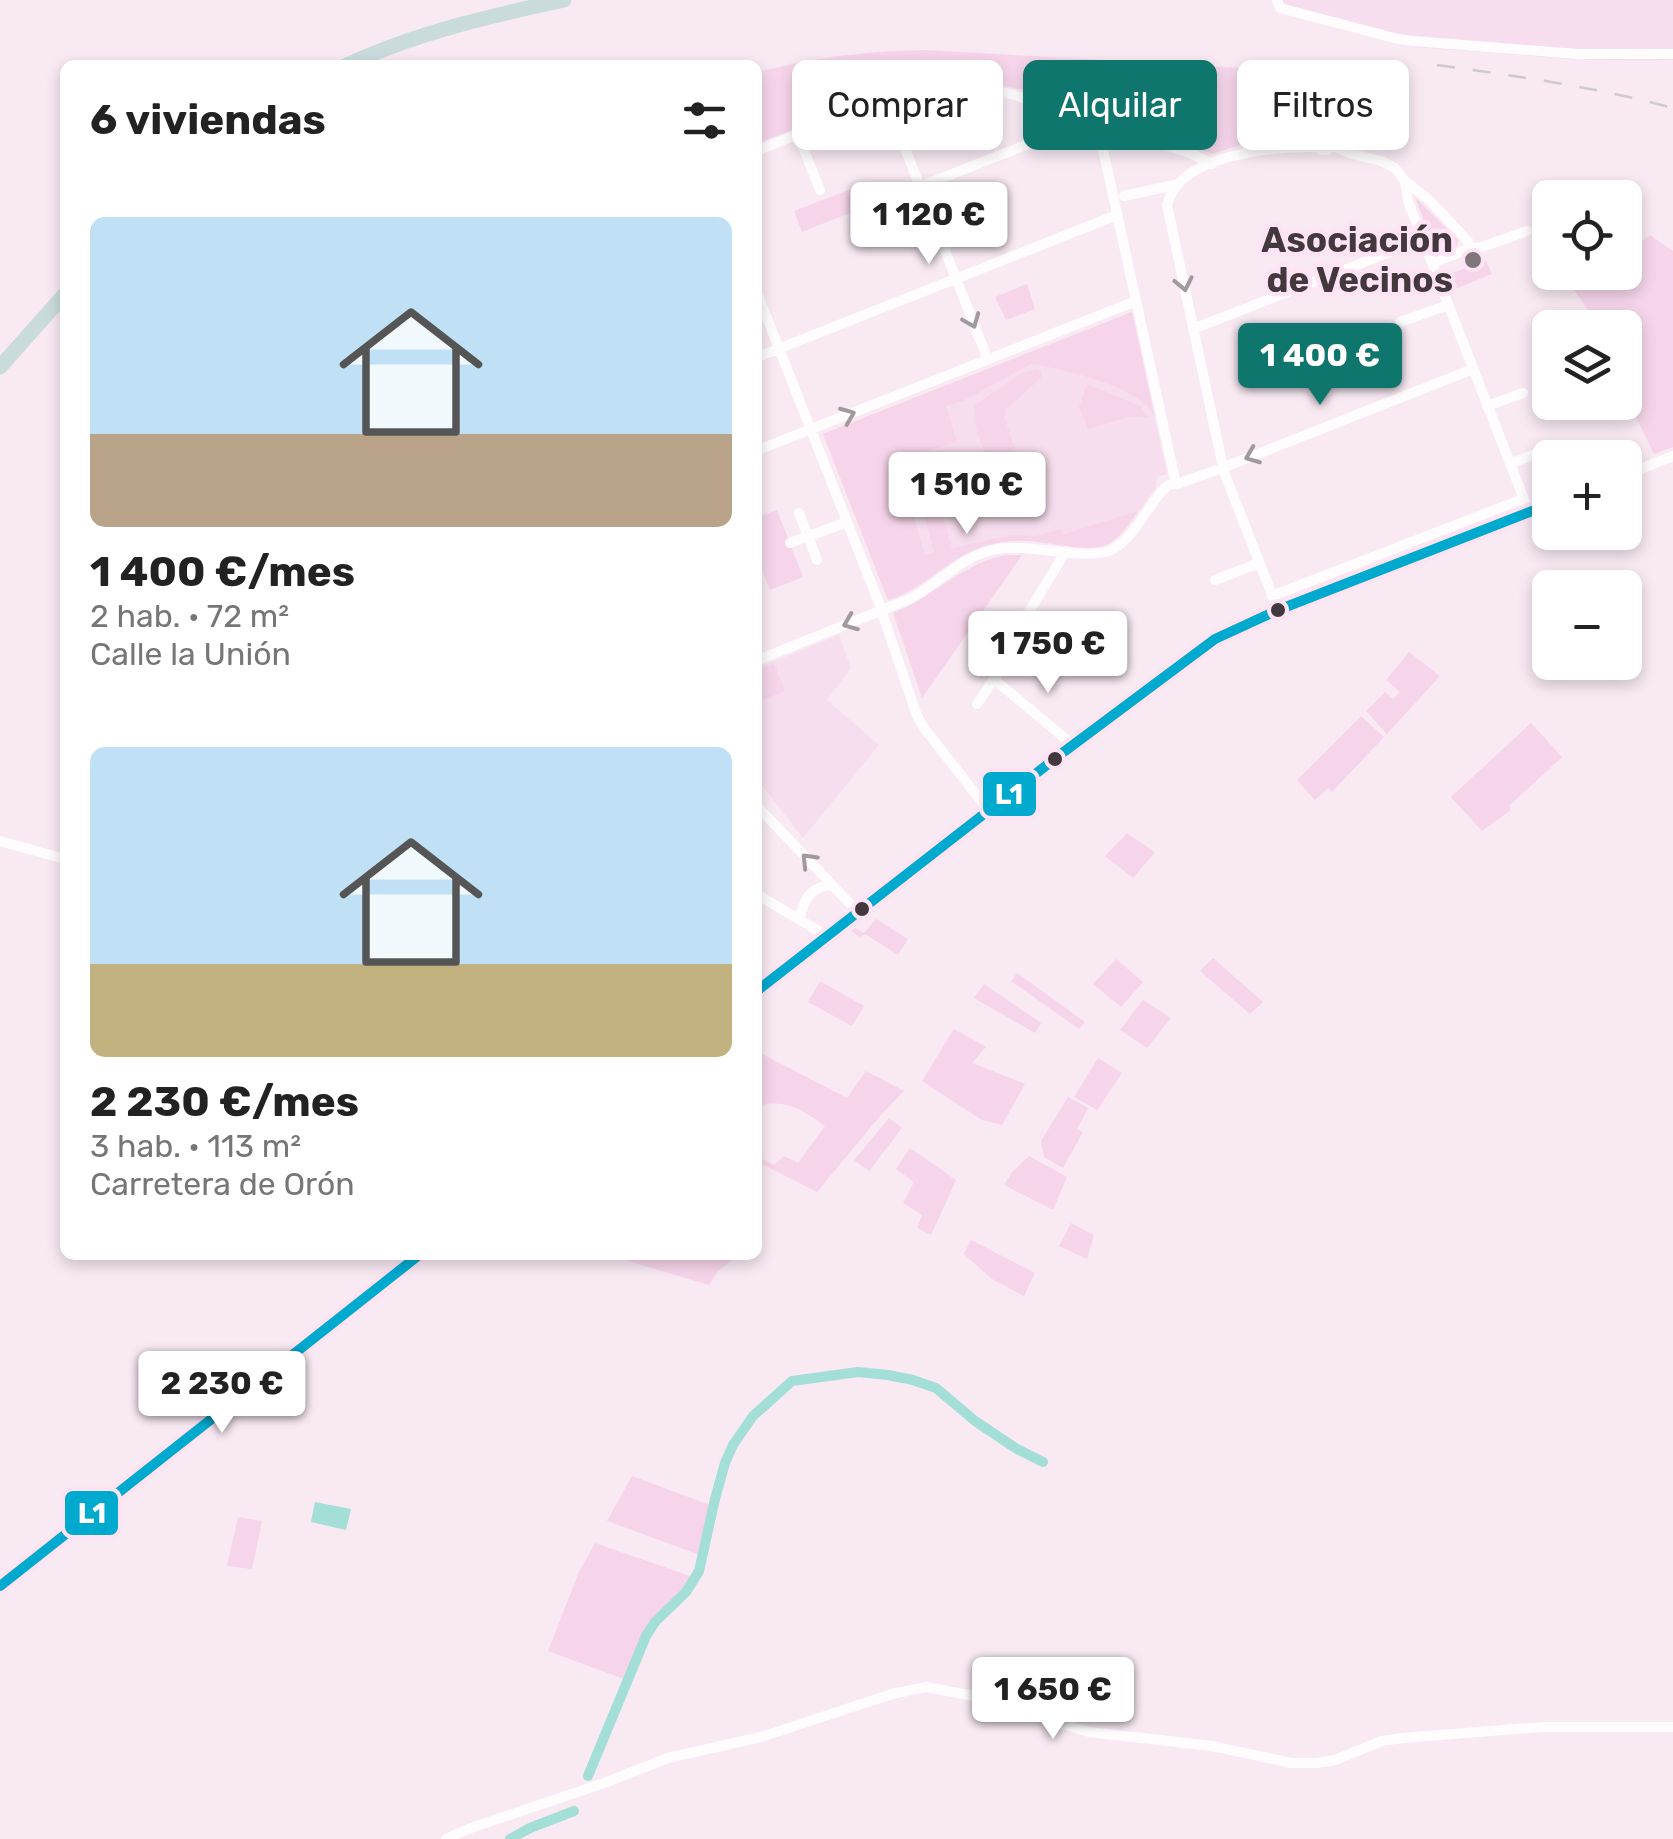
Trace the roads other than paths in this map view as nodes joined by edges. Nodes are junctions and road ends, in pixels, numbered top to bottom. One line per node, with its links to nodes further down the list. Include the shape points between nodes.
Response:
1 (564, 0): 4 (highway, via 447,28)
2 (1279, 4): 3 (street, via 1413,41)
3 (1673, 54)
4 (359, 60)
5 (792, 137): 6 (street)
6 (762, 148)
7 (1023, 148): 16 (street)
8 (804, 150): 18 (street)
9 (905, 150): 16 (street)
10 (1101, 150): 20 (street)
11 (1181, 150): 14 (street)
12 (1252, 150): 14 (street)
13 (1342, 150): 15 (street, via 1388,164)
14 (1212, 164): 17 (street)
15 (1405, 181): 22 (street); 23 (street)
16 (919, 187): 25 (street)
17 (1174, 187): 19 (street); 31 (street, one-way to 31, via 1167,204)
18 (820, 190)
19 (1124, 196)
20 (1116, 215): 25 (street); 27 (street)
21 (1527, 231): 23 (street)
22 (1423, 239): 24 (street); 31 (street)
23 (1470, 247): 24 (street)
24 (1432, 262): 28 (street)
25 (955, 278): 33 (street); 36 (street, one-way to 36)
26 (60, 300): 32 (highway)
27 (1136, 302): 36 (street); 48 (street)
28 (1448, 304): 30 (street); 38 (street)
29 (762, 305): 33 (street)
30 (1400, 322)
31 (1194, 329): 46 (street)
32 (26, 338): 35 (highway); 37 (highway)
33 (779, 349): 34 (street); 41 (street)
34 (762, 355)
35 (0, 358)
36 (988, 360): 41 (street, one-way to 36)
37 (0, 367)
38 (1473, 370): 40 (street); 46 (street, one-way to 46)
39 (1523, 392): 40 (street)
40 (1487, 406): 45 (street)
41 (811, 429): 42 (street); 53 (street)
42 (762, 448)
43 (1532, 456): 45 (street)
44 (1673, 456): 47 (street)
45 (1510, 464): 49 (street)
46 (1222, 468): 48 (street); 58 (street)
47 (1642, 468)
48 (1176, 484): 56 (street, via 1163,490 1118,546 1103,554)
49 (1524, 498): 51 (street); 60 (street)
50 (1532, 511): 51 (street)
51 (1529, 512): 62 (street)
52 (799, 513): 54 (street)
53 (847, 522): 54 (street); 61 (street)
54 (808, 536): 55 (street); 57 (street)
55 (790, 543)
56 (1066, 551): 61 (street, via 987,551); 64 (street, via 1008,646)
57 (817, 560)
58 (1259, 563): 59 (street); 60 (street)
59 (1215, 580)
60 (1272, 596): 62 (street)
61 (882, 610): 63 (street, one-way to 63); 68 (street, via 917,716)
62 (1278, 610): 66 (street, via 1214,639)
63 (762, 658)
64 (995, 680): 65 (street); 66 (street)
65 (977, 704)
66 (1073, 745): 68 (street)
67 (762, 811): 71 (street, one-way to 67)
68 (989, 811): 73 (street)
69 (0, 842): 70 (street)
70 (60, 858)
71 (832, 884): 73 (street); 74 (street, via 807,896)
72 (762, 897): 74 (street)
73 (858, 912): 75 (street)
74 (800, 919): 75 (street)
75 (827, 936): 76 (street)
76 (762, 987)
77 (411, 1260): 78 (street)
78 (0, 1586)
79 (1673, 1727): 80 (street, via 1542,1727 1402,1738 1304,1764 1089,1732 926,1687 668,1758)
80 (446, 1839)

